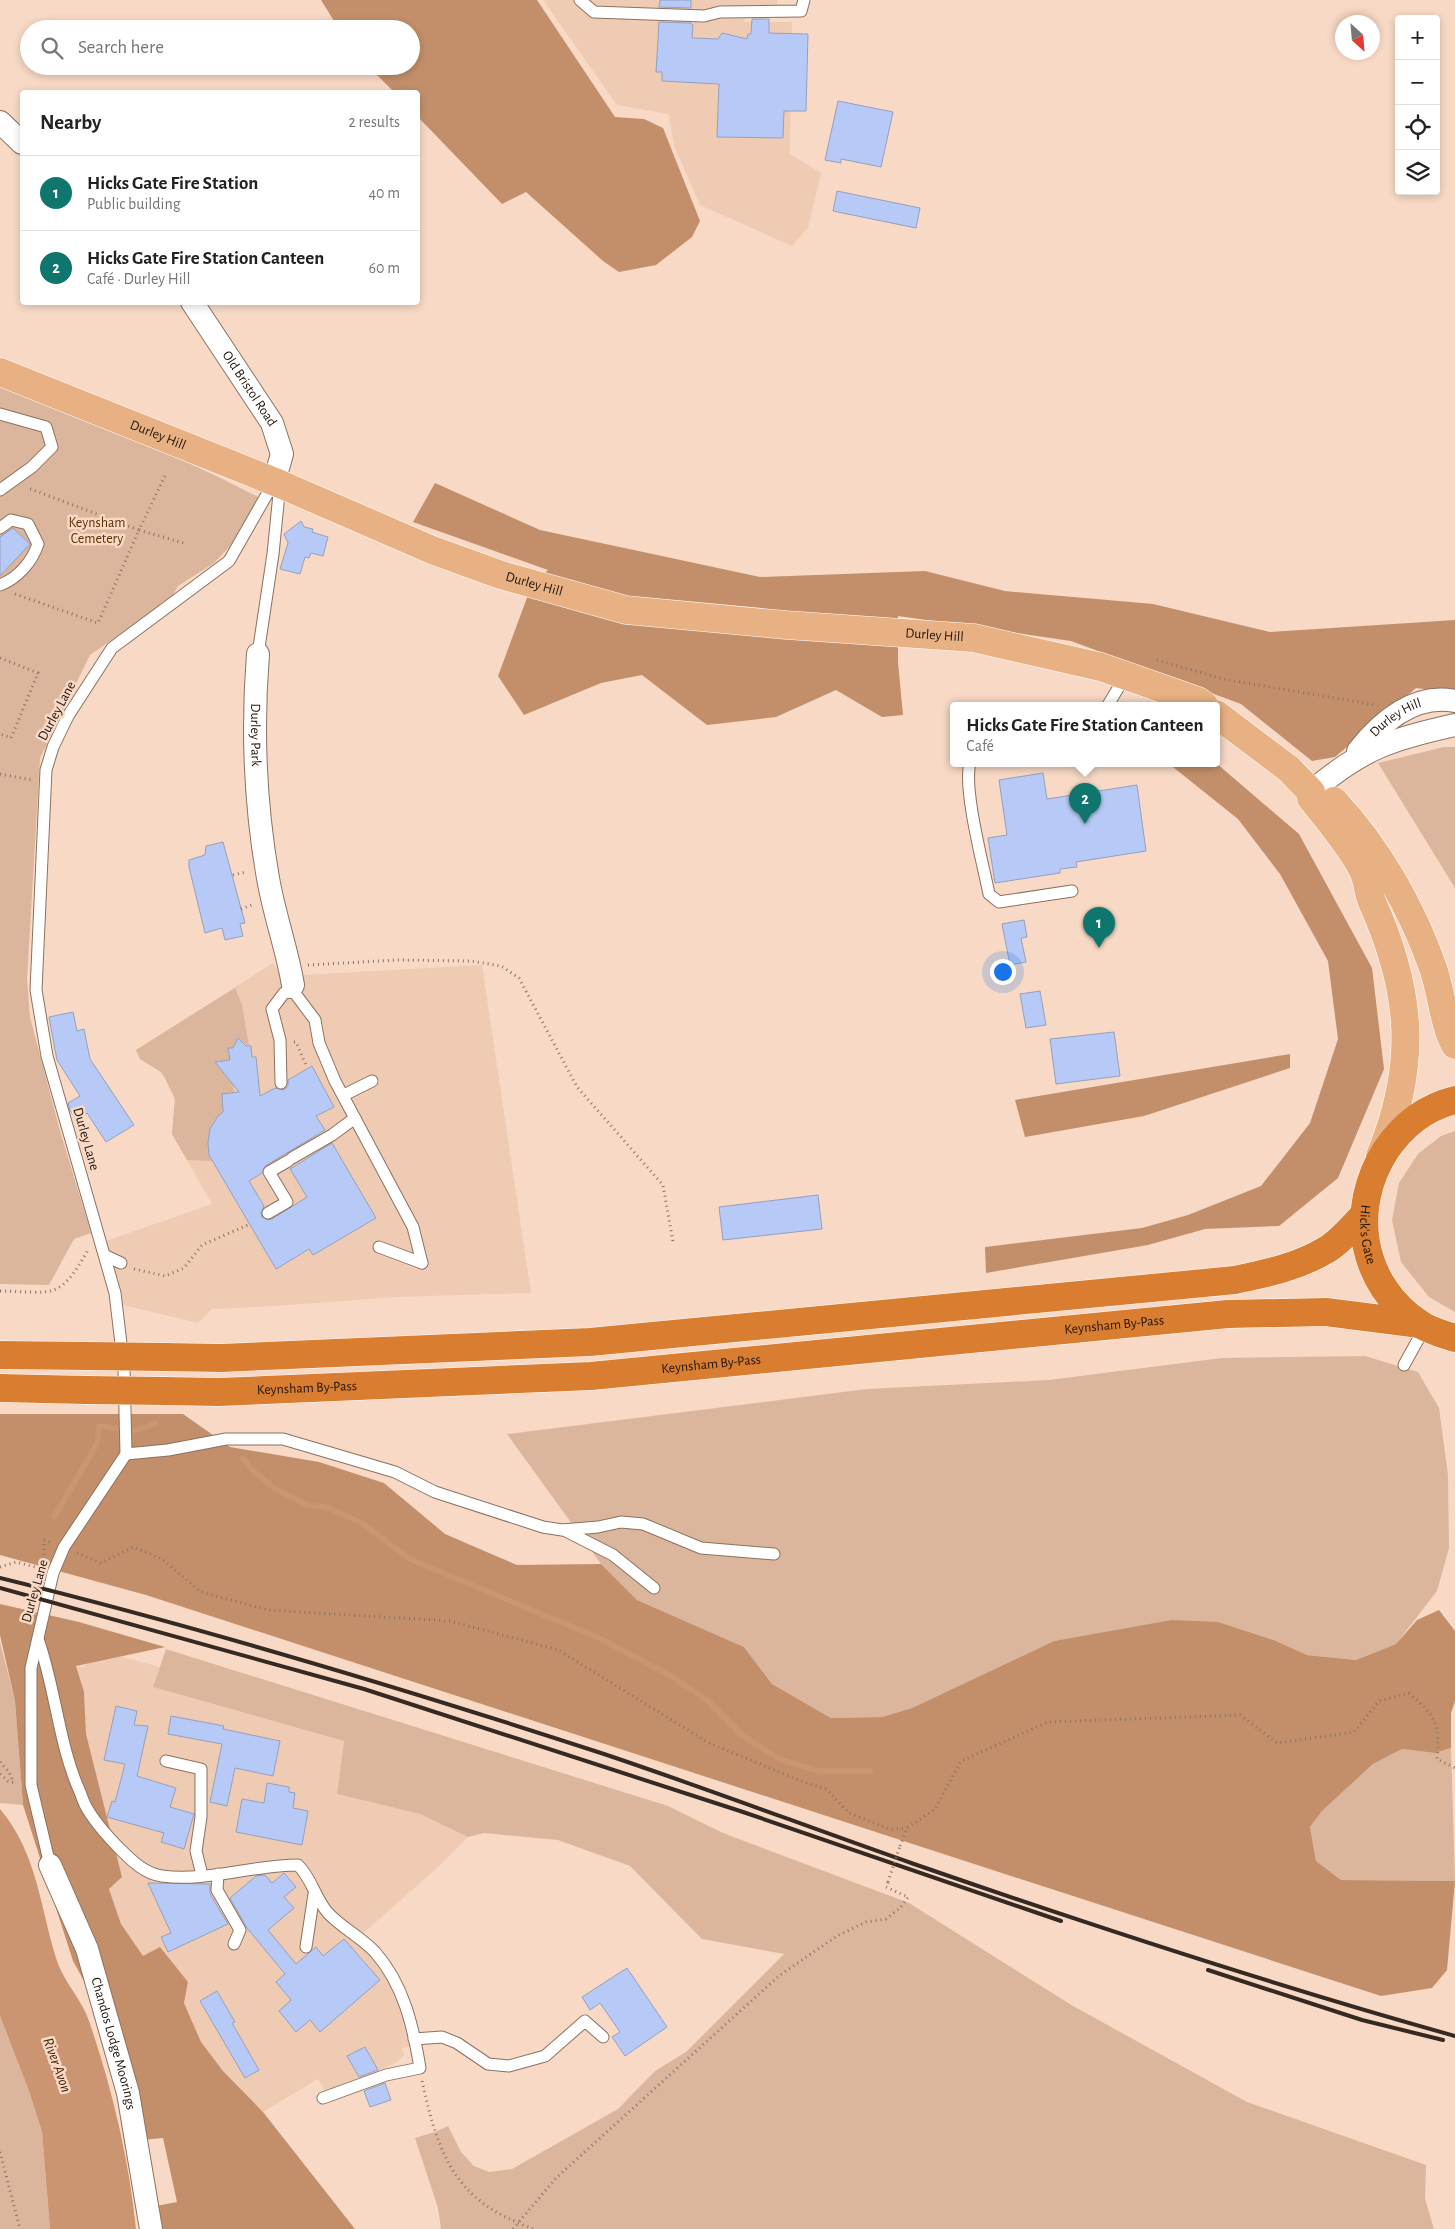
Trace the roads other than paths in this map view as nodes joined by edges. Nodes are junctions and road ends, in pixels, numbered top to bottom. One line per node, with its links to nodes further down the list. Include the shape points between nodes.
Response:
1 (580, 0): 2 (lane, via 594,12 704,16 720,12 802,12)
2 (804, 0)
3 (0, 122): 4 (street)
4 (20, 141)
5 (194, 305): 8 (street, Old Bristol Road, via 272,423 282,454)
6 (0, 372): 8 (main road, Durley Hill)
7 (0, 414): 9 (lane, via 46,427 52,447 32,467)
8 (277, 483): 12 (lane, Durley Park, via 273,554); 13 (main road, Durley Hill, via 432,550 501,575 626,610 974,638); 34 (lane, Durley Lane, via 229,561 112,648 68,716 53,748 45,782 36,990 47,1056)
9 (0, 490)
10 (0, 528): 11 (lane, via 11,520 28,524 38,544 33,559)
11 (4, 588)
12 (258, 654): 23 (street, Durley Park, via 255,688 259,818 268,880)
13 (1114, 671): 15 (lane); 16 (main road, Durley Hill)
14 (1455, 701): 19 (street, Durley Hill, via 1429,700 1403,709 1381,726)
15 (1109, 702)
16 (1200, 702)
17 (1220, 717): 21 (main road, via 1289,769)
18 (1455, 725): 19 (street, Durley Hill, via 1408,735 1379,745)
19 (1350, 761): 21 (street, Durley Hill)
20 (969, 767): 22 (lane, via 970,793 989,894 999,902)
21 (1311, 792): 24 (main road, via 1323,789 1334,800 1365,838 1391,879 1417,927 1434,969); 30 (main road, via 1311,798 1364,872 1370,898 1389,940 1400,978 1406,1025 1404,1070 1390,1130)
22 (1072, 891)
23 (293, 989): 26 (lane, via 284,993 272,1009 280,1040); 27 (lane, via 315,1020 319,1043)
24 (1455, 1045)
25 (372, 1081): 27 (lane)
26 (281, 1083)
27 (344, 1095): 29 (lane)
28 (1455, 1100): 30 (highway, Hick's Gate, via 1415,1118 1396,1136)
29 (355, 1118): 31 (lane, via 269,1172 287,1202); 33 (lane, via 413,1227 422,1263)
30 (1374, 1168): 32 (highway, Hick's Gate)
31 (268, 1213)
32 (1363, 1216): 36 (highway, Hick's Gate, via 1375,1273 1404,1312); 38 (highway, bridge, via 1328,1249 1299,1264 1226,1281 590,1342 221,1358)
33 (379, 1248)
34 (106, 1256): 35 (lane); 42 (lane, Durley Lane, via 115,1293 124,1369)
35 (121, 1263)
36 (1425, 1327): 37 (highway, Hick's Gate); 39 (highway); 40 (lane); 41 (highway, Keynsham By-Pass, bridge, via 1326,1312 1228,1314 591,1376 219,1392)
37 (1455, 1338)
38 (0, 1355)
39 (1455, 1358)
40 (1404, 1365)
41 (0, 1388)
42 (126, 1454): 43 (lane, via 226,1439 283,1439 395,1472 435,1492 474,1506); 46 (lane, Durley Lane, via 64,1547 53,1573)
43 (562, 1530): 44 (lane, via 621,1522 643,1524 701,1548); 45 (lane, via 613,1555)
44 (774, 1554)
45 (654, 1588)
46 (37, 1638): 48 (lane, Durley Lane, via 31,1668 31,1785); 50 (lane, via 72,1772 87,1809 108,1836 147,1872 163,1876)
47 (166, 1761): 50 (lane, via 201,1768 201,1817 196,1851)
48 (50, 1865): 57 (street, Chandos Lodge Moorings, via 87,1949 128,2093)
49 (218, 1874): 50 (lane); 51 (lane, via 272,1865 298,1865 308,1875); 52 (lane, via 218,1890 240,1930)
50 (202, 1875)
51 (314, 1894): 53 (lane); 55 (lane, via 329,1913 374,1952 394,1977 411,2018)
52 (234, 1944)
53 (306, 1947)
54 (603, 2037): 55 (lane, via 586,2021 545,2056 508,2066 488,2064 442,2037)
55 (414, 2039): 56 (lane, via 420,2068 386,2075)
56 (323, 2098)
57 (151, 2229)

